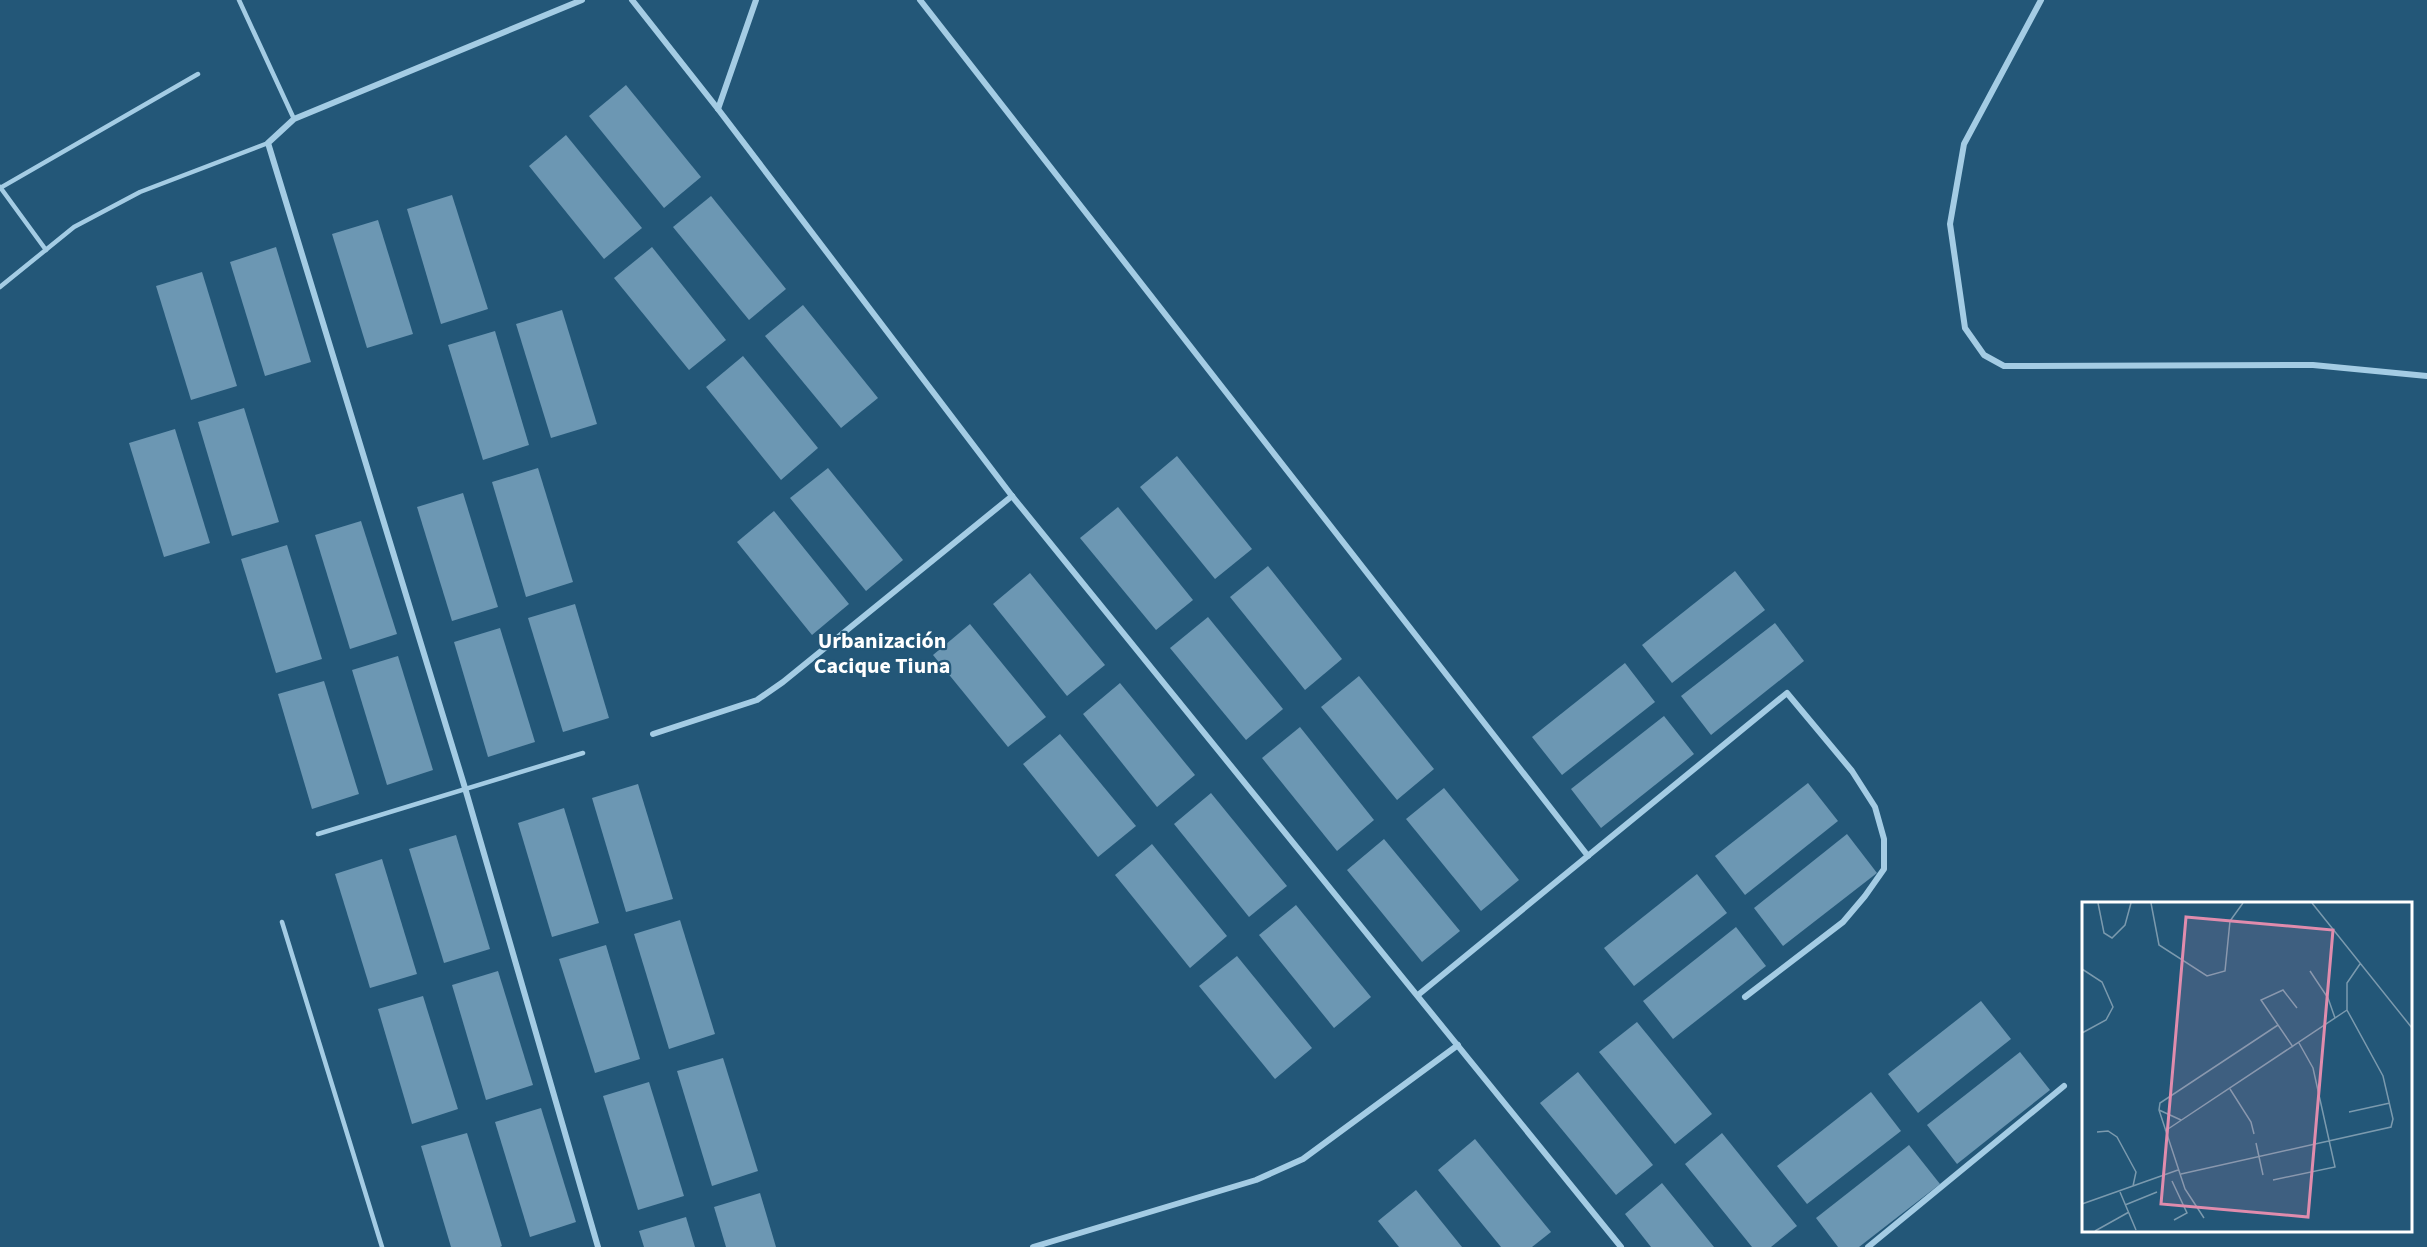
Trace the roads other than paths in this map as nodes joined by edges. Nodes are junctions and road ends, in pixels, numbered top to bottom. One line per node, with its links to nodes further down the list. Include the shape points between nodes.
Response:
1 (238, 0): 9 (lane)
2 (582, 0): 9 (street)
3 (632, 0): 8 (street)
4 (756, 0): 8 (street)
5 (920, 0): 20 (street)
6 (2041, 0): 14 (street, via 1964,144 1950,224 1965,328 1984,355 2004,366 2313,365)
7 (198, 74): 11 (lane)
8 (718, 109): 15 (street)
9 (294, 120): 10 (street)
10 (268, 143): 12 (lane, via 140,192 74,227); 18 (street)
11 (0, 187): 12 (lane)
12 (46, 250): 13 (lane)
13 (0, 287)
14 (2427, 376)
15 (1012, 496): 16 (street, via 757,700); 22 (street)
16 (653, 734)
17 (583, 753): 18 (lane)
18 (465, 788): 19 (lane); 27 (street)
19 (318, 834)
20 (1588, 856): 22 (street); 23 (street, via 1787,693 1852,771 1875,807 1884,839 1884,869 1843,922)
21 (282, 922): 26 (lane)
22 (1418, 995): 24 (street)
23 (1745, 998)
24 (1458, 1045): 28 (street, via 1303,1159 1256,1180); 29 (street)
25 (2064, 1086): 30 (street)
26 (382, 1247)
27 (598, 1247)
28 (1033, 1247)
29 (1621, 1247)
30 (1868, 1247)

